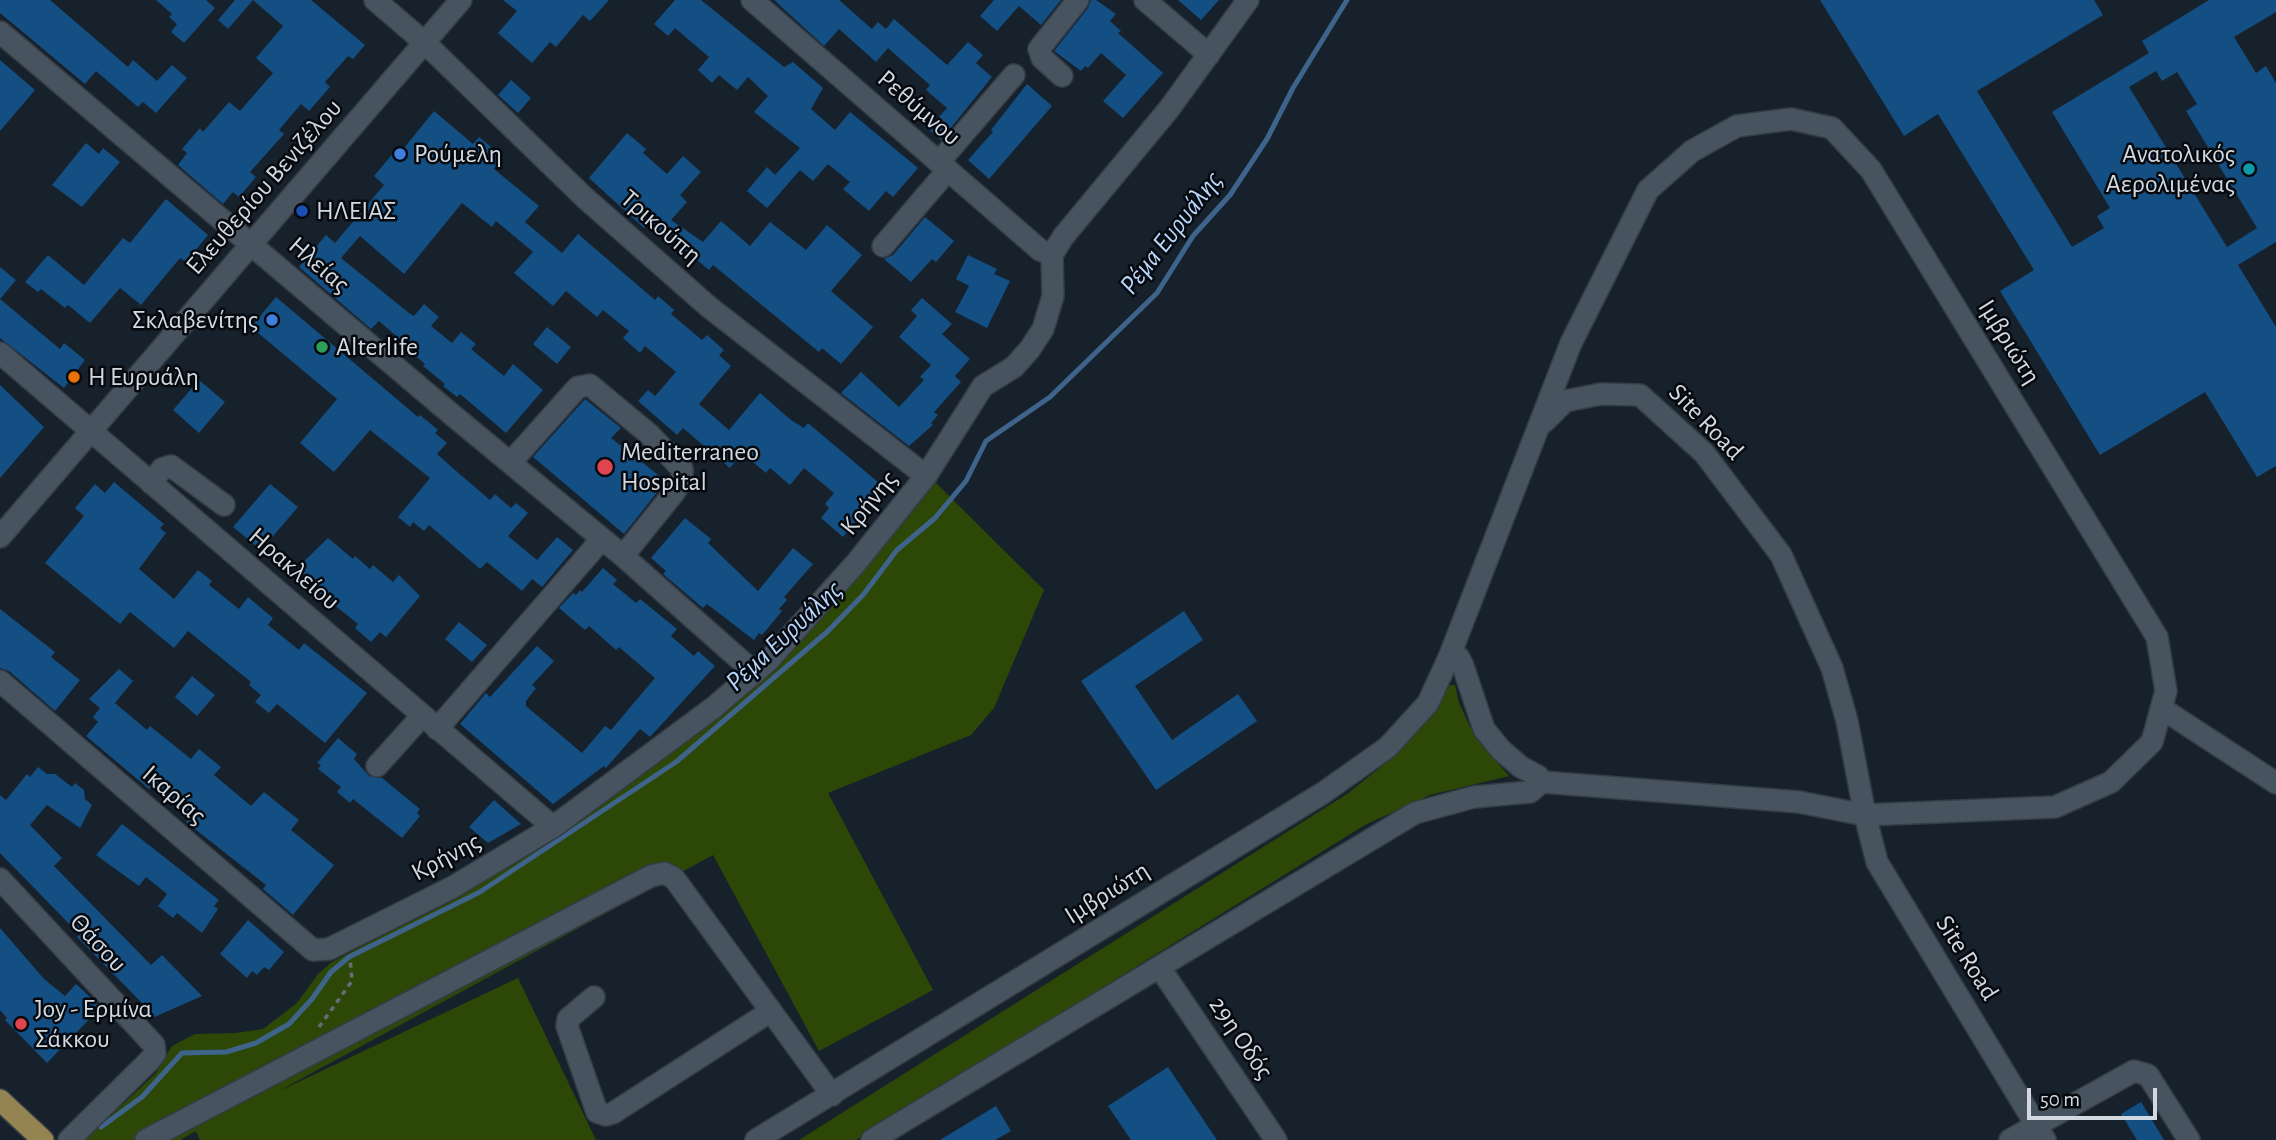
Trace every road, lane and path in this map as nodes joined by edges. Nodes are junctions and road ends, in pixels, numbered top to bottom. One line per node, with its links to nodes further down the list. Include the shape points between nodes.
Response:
1 (375, 0): 8 (street, Τρικούπη)
2 (461, 0): 8 (street, Ελευθερίου Βενιζέλου)
3 (752, 0): 12 (street, Ρεθύμνου)
4 (1078, 0): 11 (street, via 1039,49 1042,58)
5 (1145, 0): 9 (street)
6 (1248, 0): 9 (street)
7 (0, 32): 13 (street, Ηλείας)
8 (425, 43): 13 (street, Ελευθερίου Βενιζέλου); 20 (street, Τρικούπη, via 585,198 709,307)
9 (1209, 55): 15 (street)
10 (1014, 75): 12 (street)
11 (1062, 76)
12 (944, 166): 14 (street); 15 (street, Ρεθύμνου, via 1040,250)
13 (252, 244): 18 (street, Ελευθερίου Βενιζέλου); 19 (street, Ηλείας)
14 (883, 246)
15 (1052, 255): 20 (street, Κρήνης, via 1053,296 1043,329 1014,368 983,386)
16 (0, 353): 18 (street, Ηρακλείου)
17 (1538, 428): 26 (street, Site Road); 29 (street, Ιμβριώτη, via 1571,343 1648,190 1692,151 1737,126 1791,119 1832,128 1871,170 2157,637 2166,691); 34 (street, Site Road, via 1565,401 1601,394 1640,395 1704,453 1782,555 1832,668)
18 (91, 432): 21 (street, Ηρακλείου); 23 (street, Ελευθερίου Βενιζέλου)
19 (510, 462): 24 (street, Ηλείας); 25 (street, via 579,387 590,385 649,434 682,469 682,480)
20 (926, 476): 27 (street, Κρήνης, via 856,563)
21 (150, 483): 22 (street, via 171,466); 30 (street, Ηρακλείου)
22 (224, 505)
23 (0, 537)
24 (601, 540): 25 (street, Ηλείας); 30 (street)
25 (623, 556): 27 (street, Ηλείας)
26 (1450, 655): 32 (street, via 1459,658 1463,666 1484,729 1501,750); 43 (street, Ιμβριώτη, via 1428,703 1388,747 1323,793)
27 (755, 673): 35 (street, Κρήνης)
28 (0, 681): 38 (street, Ικαρίας)
29 (2161, 708): 33 (street); 34 (street, Ιμβριώτη, via 2152,742 2111,782 2055,807)
30 (430, 723): 31 (street); 35 (street, Ηρακλείου)
31 (377, 766)
32 (1542, 782): 34 (street, via 1799,802); 39 (street, via 1530,792 1474,797 1415,813)
33 (2276, 783)
34 (1865, 815): 46 (street, Site Road, via 1877,862)
35 (553, 827): 37 (street, Κρήνης, via 453,887)
36 (0, 879): 49 (street, Θάσου, via 154,1045 155,1054 149,1061)
37 (340, 943): 38 (street, Κρήνης); 42 (path, via 352,964 352,981)
38 (313, 950)
39 (1160, 968): 54 (street); 55 (street, 29η Οδός)
40 (594, 997): 41 (street, via 568,1019 567,1027 597,1112 606,1115)
41 (771, 1011): 43 (street); 50 (street, via 674,878 664,873)
42 (315, 1032)
43 (832, 1095): 53 (street, Ιμβριώτη)
44 (0, 1100): 48 (main road)
45 (0, 1111): 47 (main road)
46 (2040, 1132): 56 (street); 57 (street, via 2134,1071 2148,1075)
47 (20, 1140)
48 (43, 1140)
49 (69, 1140)
50 (146, 1140)
51 (175, 1140): 52 (street)
52 (186, 1140)
53 (756, 1140)
54 (872, 1140)
55 (1276, 1140)
56 (2010, 1140)
57 (2189, 1140)

